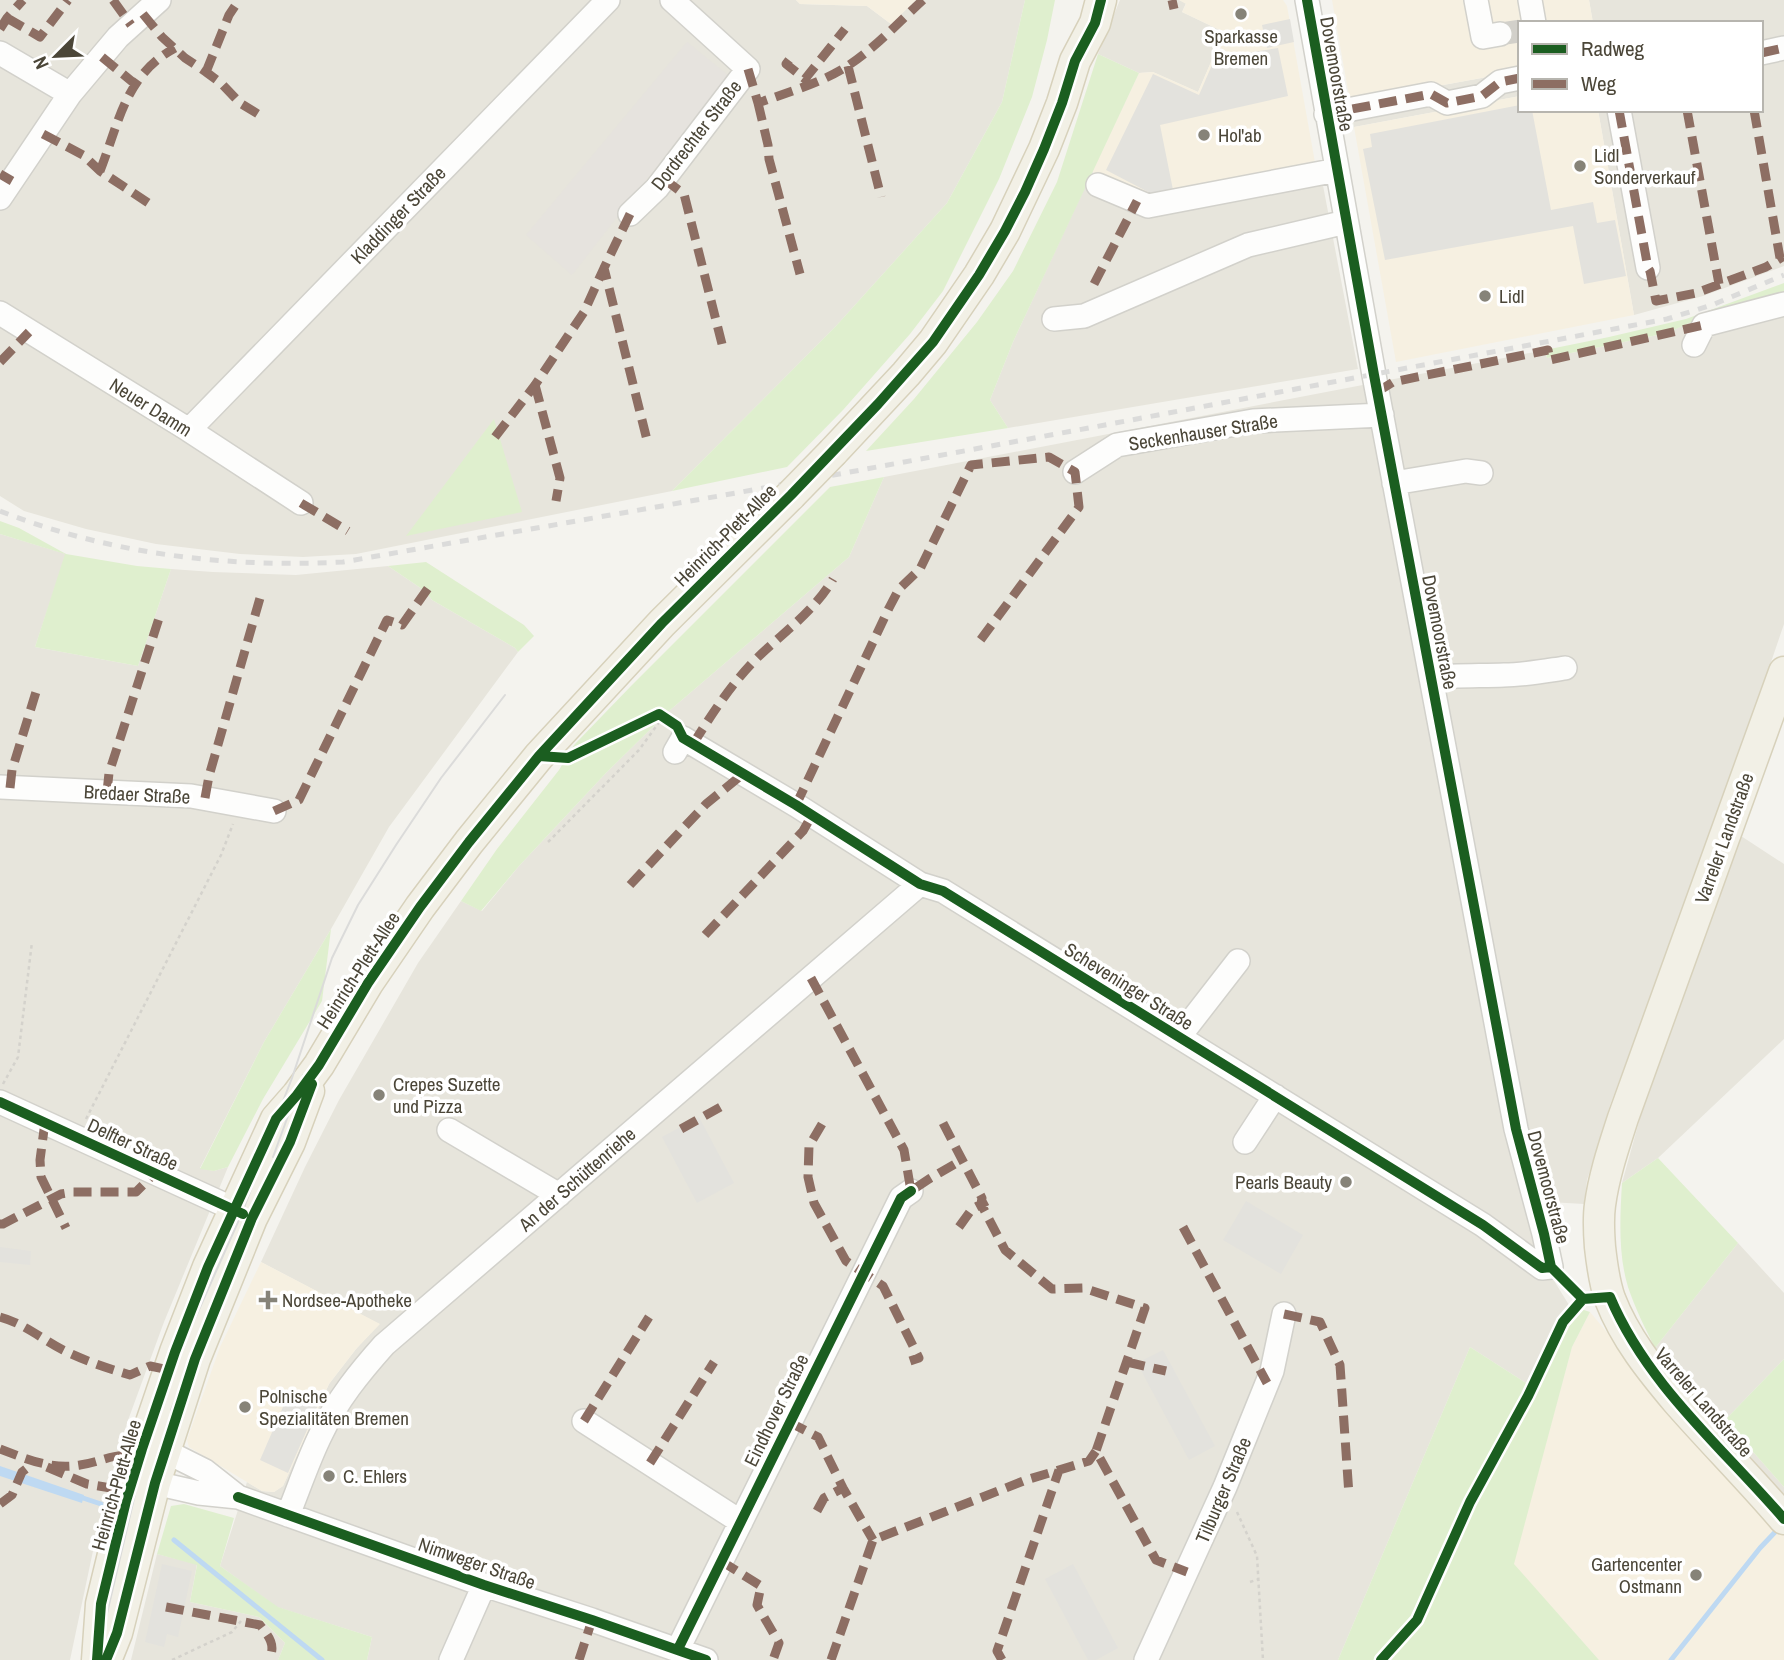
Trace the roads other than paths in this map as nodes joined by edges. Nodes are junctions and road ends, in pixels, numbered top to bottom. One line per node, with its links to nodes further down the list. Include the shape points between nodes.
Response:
1 (159, 0): 16 (street, via 118,37)
2 (608, 0): 30 (street, Kladdinger Straße)
3 (672, 0): 22 (street, Dordrechter Straße, via 748,69 657,188)
4 (1081, 0): 14 (main road, Heinrich-Plett-Allee)
5 (1101, 0): 14 (main road, Heinrich-Plett-Allee)
6 (1307, 0): 18 (street, Dovemoorstraße)
7 (1476, 0): 10 (street, via 1483,37)
8 (1530, 0): 9 (street)
9 (1534, 21)
10 (1500, 34)
11 (1784, 48): 12 (street)
12 (1763, 52)
13 (0, 53): 16 (street)
14 (1075, 61): 50 (main road, Heinrich-Plett-Allee, bridge, via 1025,192 979,275 933,342 791,495 663,622 539,756 469,842 368,983 319,1065 276,1119)
15 (1518, 78): 18 (street, Dovemoorstraße, via 1500,82 1482,96 1447,103 1431,94)
16 (70, 94): 21 (street)
17 (1619, 112): 24 (street)
18 (1326, 114): 19 (street, Dovemoorstraße)
19 (1337, 170): 20 (street, via 1148,206); 23 (street, Dovemoorstraße)
20 (1098, 185)
21 (0, 198)
22 (630, 214)
23 (1346, 222): 27 (street, via 1248,244 1084,316); 29 (street, Dovemoorstraße)
24 (1648, 268)
25 (1784, 304): 28 (street, via 1704,325)
26 (0, 313): 30 (street, Neuer Damm)
27 (1054, 319)
28 (1694, 345)
29 (1382, 415): 31 (street, Seckenhauser Straße, via 1252,421 1117,445); 33 (street, Dovemoorstraße)
30 (188, 430): 34 (street, Neuer Damm)
31 (1075, 472)
32 (1481, 472): 33 (street)
33 (1395, 483): 37 (street, Dovemoorstraße)
34 (301, 503)
35 (1565, 668): 37 (street)
36 (1784, 671): 58 (main road, Varreler Landstraße, via 1623,1118 1599,1206 1602,1272 1636,1349)
37 (1431, 678): 51 (street, Dovemoorstraße, via 1516,1129)
38 (675, 752): 41 (street, Scheveninger Straße, via 684,738)
39 (0, 787): 40 (street, Bredaer Straße, via 191,796)
40 (274, 810)
41 (920, 884): 43 (street, Scheveninger Straße, via 943,891); 49 (street, An der Schüttenriehe)
42 (1238, 961): 43 (street)
43 (1179, 1037): 44 (street, Scheveninger Straße)
44 (1275, 1096): 47 (street); 51 (street, Scheveninger Straße, via 1483,1225 1542,1268)
45 (0, 1102): 50 (street, Delfter Straße)
46 (449, 1130): 49 (street)
47 (1245, 1142)
48 (911, 1191): 59 (street, Eindhover Straße, via 901,1198)
49 (559, 1195): 57 (street, An der Schüttenriehe, via 384,1345 357,1376 321,1433)
50 (243, 1214): 54 (main road, Heinrich-Plett-Allee, via 208,1267 175,1352)
51 (1552, 1267)
52 (1284, 1314): 66 (street, Tilburger Straße, via 1272,1371)
53 (584, 1421): 59 (street)
54 (152, 1454): 55 (main road, Heinrich-Plett-Allee); 56 (street, Nimweger Straße, via 205,1471); 62 (main road, Heinrich-Plett-Allee, via 126,1501 101,1604)
55 (155, 1483): 56 (street, Nimweger Straße); 63 (main road, Heinrich-Plett-Allee)
56 (238, 1497): 57 (street, Nimweger Straße)
57 (288, 1515): 60 (street, Nimweger Straße)
58 (1783, 1518)
59 (741, 1521): 61 (street, Eindhover Straße)
60 (484, 1585): 61 (street, Nimweger Straße); 64 (street)
61 (678, 1649): 65 (street, Nimweger Straße)
62 (97, 1660)
63 (106, 1660)
64 (451, 1660)
65 (706, 1660)
66 (1146, 1660)

